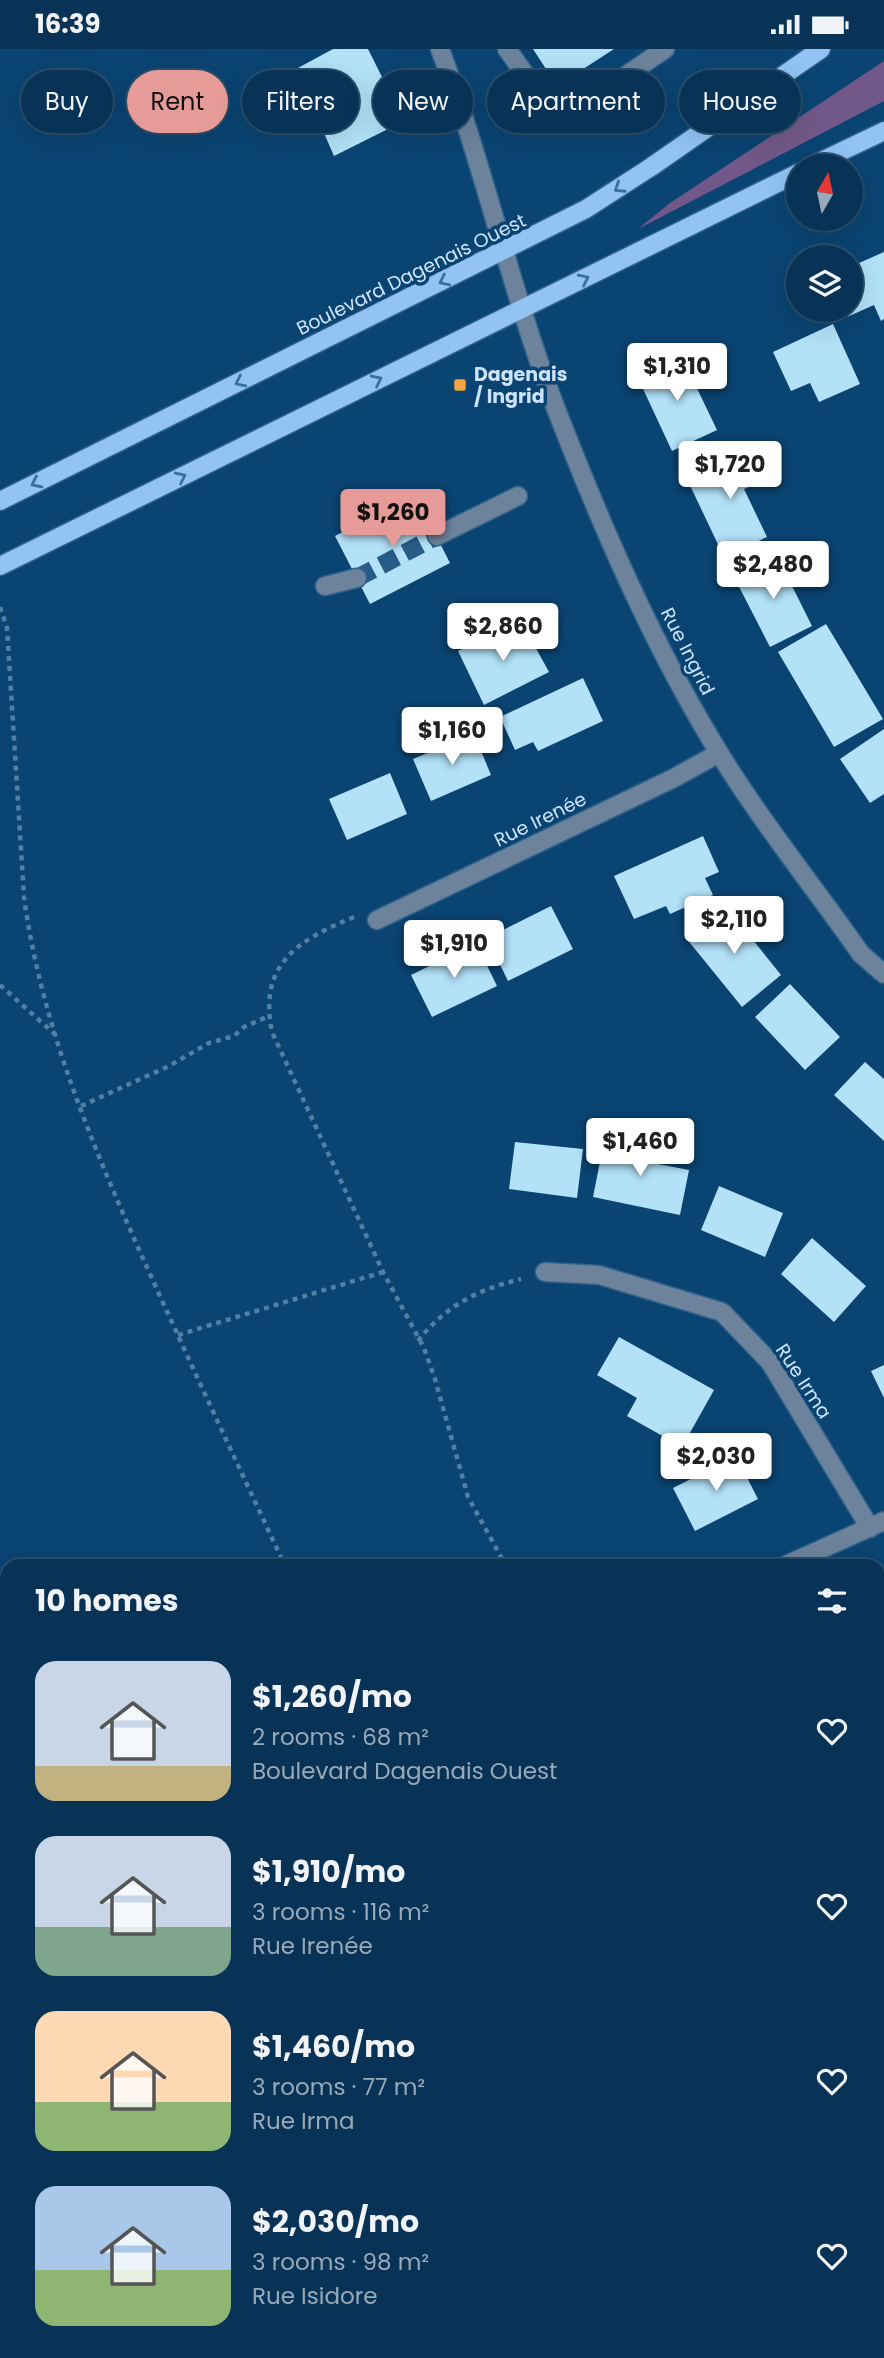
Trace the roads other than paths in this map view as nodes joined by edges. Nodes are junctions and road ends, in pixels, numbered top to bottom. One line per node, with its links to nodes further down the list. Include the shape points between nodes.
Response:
1 (440, 49): 8 (street, Rue Ingrid)
2 (507, 49): 3 (street, via 557,114 575,110)
3 (665, 49)
4 (821, 49): 8 (main road, Boulevard Dagenais Ouest, one-way to 8, via 608,196)
5 (884, 131): 6 (main road)
6 (836, 154)
7 (786, 179): 9 (main road, one-way to 7)
8 (505, 250): 9 (street, Rue Ingrid); 11 (main road, Boulevard Dagenais Ouest, one-way to 11)
9 (523, 309): 13 (main road, one-way to 9); 16 (street, Rue Ingrid, via 554,403 606,528 674,673)
10 (518, 496): 12 (street)
11 (0, 501)
12 (437, 536)
13 (0, 566)
14 (357, 578): 15 (street)
15 (325, 586)
16 (719, 753): 17 (street, Rue Irenée); 18 (street, Rue Ingrid, via 861,954)
17 (377, 920)
18 (884, 974)
19 (545, 1272): 20 (street, Rue Irma, via 599,1275 722,1312 770,1361)
20 (877, 1525): 21 (street)
21 (800, 1559)

